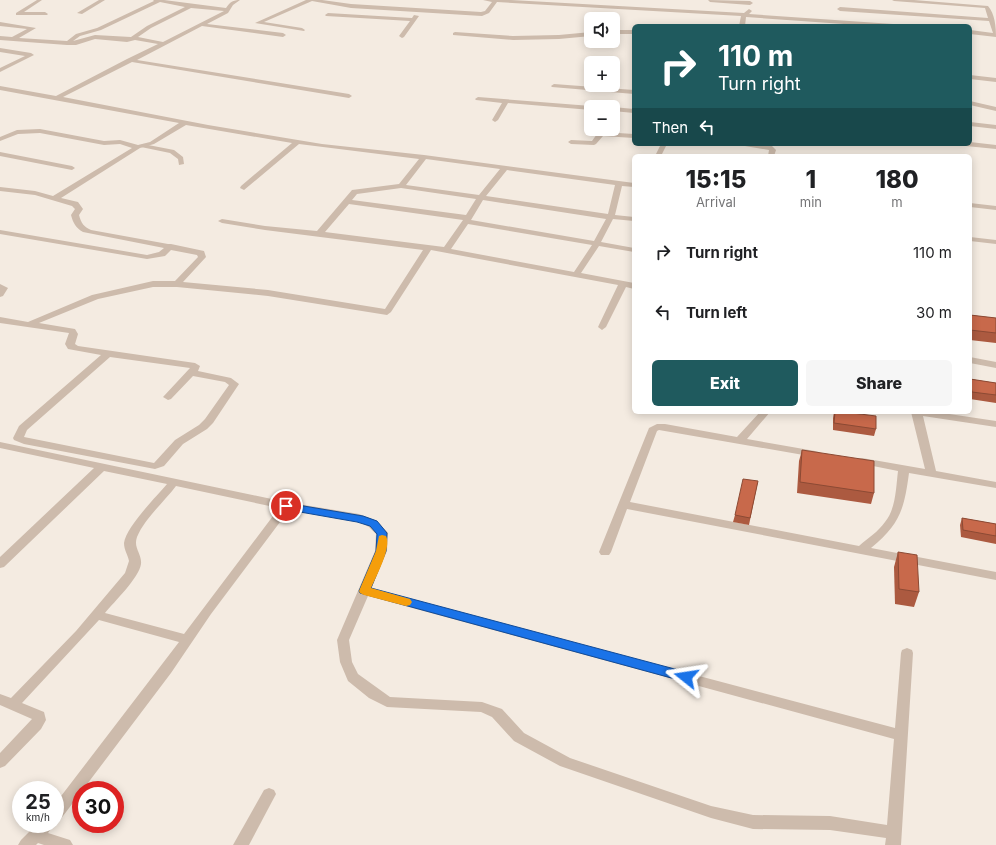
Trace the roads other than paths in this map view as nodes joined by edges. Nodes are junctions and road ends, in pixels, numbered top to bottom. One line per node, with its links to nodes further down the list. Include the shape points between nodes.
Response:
1 (40, 0): 22 (street)
2 (103, 0): 21 (street)
3 (157, 0): 9 (street); 44 (street, via 99,29 78,35)
4 (238, 0): 19 (street, via 231,4)
5 (312, 0): 20 (street, via 351,6); 32 (street, via 258,23)
6 (485, 0): 10 (street)
7 (624, 0): 17 (street)
8 (894, 0): 14 (street)
9 (176, 1): 16 (street)
10 (495, 1): 11 (street); 20 (street, via 485,13)
11 (517, 1): 17 (street)
12 (710, 1): 13 (street)
13 (751, 2): 25 (street)
14 (975, 3): 27 (street, via 987,8)
15 (423, 4): 20 (street)
16 (190, 6): 19 (street); 42 (street)
17 (619, 8): 25 (street)
18 (840, 8): 27 (street)
19 (228, 10): 31 (street)
20 (420, 10): 26 (street)
21 (80, 13)
22 (18, 14): 23 (street); 28 (street)
23 (45, 14)
24 (328, 15): 26 (street)
25 (745, 15): 29 (street); 30 (street)
26 (413, 20): 40 (street)
27 (991, 20): 38 (street)
28 (0, 22): 43 (street, via 32,28)
29 (742, 24)
30 (867, 24)
31 (202, 25): 39 (street); 45 (street)
32 (302, 30)
33 (620, 32): 34 (street)
34 (632, 32)
35 (972, 32): 38 (street)
36 (455, 34): 37 (street, via 526,38)
37 (584, 34)
38 (996, 34)
39 (283, 35)
40 (402, 36)
41 (0, 38): 43 (street)
42 (133, 38): 44 (street, via 127,40 95,37 83,42); 45 (street)
43 (13, 39): 44 (street)
44 (67, 43)
45 (165, 44): 47 (street)
46 (0, 50): 48 (street, via 31,55)
47 (129, 60): 54 (street); 55 (street, via 92,82)
48 (0, 70)
49 (972, 77): 50 (street)
50 (996, 80)
51 (554, 86): 53 (street)
52 (0, 88): 55 (street)
53 (632, 92)
54 (349, 96)
55 (57, 98): 64 (street)
56 (478, 99): 57 (street)
57 (506, 101): 59 (street); 63 (street)
58 (972, 104): 61 (street, via 984,105)
59 (584, 107)
60 (620, 110): 62 (street)
61 (996, 110)
62 (632, 111)
63 (495, 120)
64 (184, 123): 69 (street); 72 (street, via 152,142)
65 (972, 124): 66 (street)
66 (996, 127)
67 (632, 136): 70 (street, via 602,134 598,135 594,143)
68 (0, 139): 72 (street, via 17,132 40,130 104,143 120,142)
69 (297, 142): 77 (street); 85 (street)
70 (572, 142)
71 (972, 145): 74 (street)
72 (140, 146): 78 (street, via 172,151 181,158); 86 (street)
73 (758, 146): 76 (street, via 772,148)
74 (996, 147)
75 (0, 154): 79 (street)
76 (772, 154)
77 (424, 158): 80 (street); 83 (street)
78 (181, 164)
79 (72, 168)
80 (504, 169): 81 (street); 87 (street)
81 (619, 183): 82 (street); 91 (street)
82 (632, 185)
83 (401, 186): 87 (street); 88 (street, via 361,190)
84 (0, 188): 86 (street)
85 (244, 188)
86 (54, 198): 100 (street, via 75,204 79,208 75,215 76,223 89,232)
87 (481, 198): 91 (street); 93 (street)
88 (346, 201): 93 (street); 96 (street)
89 (972, 205): 90 (street)
90 (996, 208)
91 (611, 217): 92 (street); 99 (street)
92 (632, 219)
93 (467, 220): 99 (street); 102 (street)
94 (222, 221): 96 (street)
95 (0, 232): 100 (street, via 147,257 162,254)
96 (319, 234): 101 (street)
97 (972, 239): 98 (street)
98 (996, 242)
99 (597, 243): 103 (street); 104 (street)
100 (171, 246): 105 (street, via 201,254 202,257)
101 (429, 247): 102 (street); 105 (street, via 387,312 268,293)
102 (446, 250): 104 (street)
103 (632, 250)
104 (576, 275): 106 (street)
105 (177, 284): 111 (street, via 152,284 95,297)
106 (623, 284): 107 (street); 112 (street)
107 (632, 286)
108 (0, 287): 109 (street, via 4,288)
109 (0, 294)
110 (0, 320): 111 (street)
111 (30, 324): 113 (street, via 72,331 74,334 71,347)
112 (602, 327)
113 (109, 353): 116 (street, via 192,365 196,368); 124 (street, via 24,428 18,438)
114 (972, 360): 115 (street)
115 (996, 365)
116 (192, 373): 117 (street); 124 (street, via 228,380 234,384 209,421 179,442 160,464 150,466)
117 (168, 397)
118 (763, 414): 122 (street)
119 (917, 414): 130 (street)
120 (930, 414): 121 (street)
121 (996, 424)
122 (739, 441): 125 (street); 133 (street, via 657,427 653,430)
123 (0, 445): 126 (street)
124 (68, 450): 126 (street)
125 (825, 455)
126 (60, 458): 128 (street)
127 (849, 459): 129 (street)
128 (102, 467): 131 (street); 137 (street)
129 (904, 468): 130 (street); 135 (street, via 895,515 886,528)
130 (931, 473): 132 (street)
131 (174, 482): 134 (street); 140 (street, via 133,533 130,542 136,562 135,568)
132 (996, 486)
133 (624, 505): 135 (street); 136 (street)
134 (286, 506): 139 (street, via 359,518 373,524 382,533 381,551); 141 (street)
135 (862, 550): 138 (street)
136 (605, 552)
137 (0, 564)
138 (996, 576)
139 (364, 591): 145 (street); 149 (street, via 343,640 346,662 352,677 387,702 482,707 497,713 519,736 565,762 711,812 753,822 830,823)
140 (96, 615): 141 (street); 144 (street)
141 (187, 639): 148 (street)
142 (907, 653): 145 (street)
143 (0, 698): 144 (street)
144 (14, 704): 146 (street, via 39,716 40,720)
145 (901, 735): 149 (street)
146 (0, 762)
147 (269, 794): 152 (street)
148 (64, 803)
149 (893, 839)
150 (32, 840): 151 (street)
151 (65, 845)
152 (241, 845)

